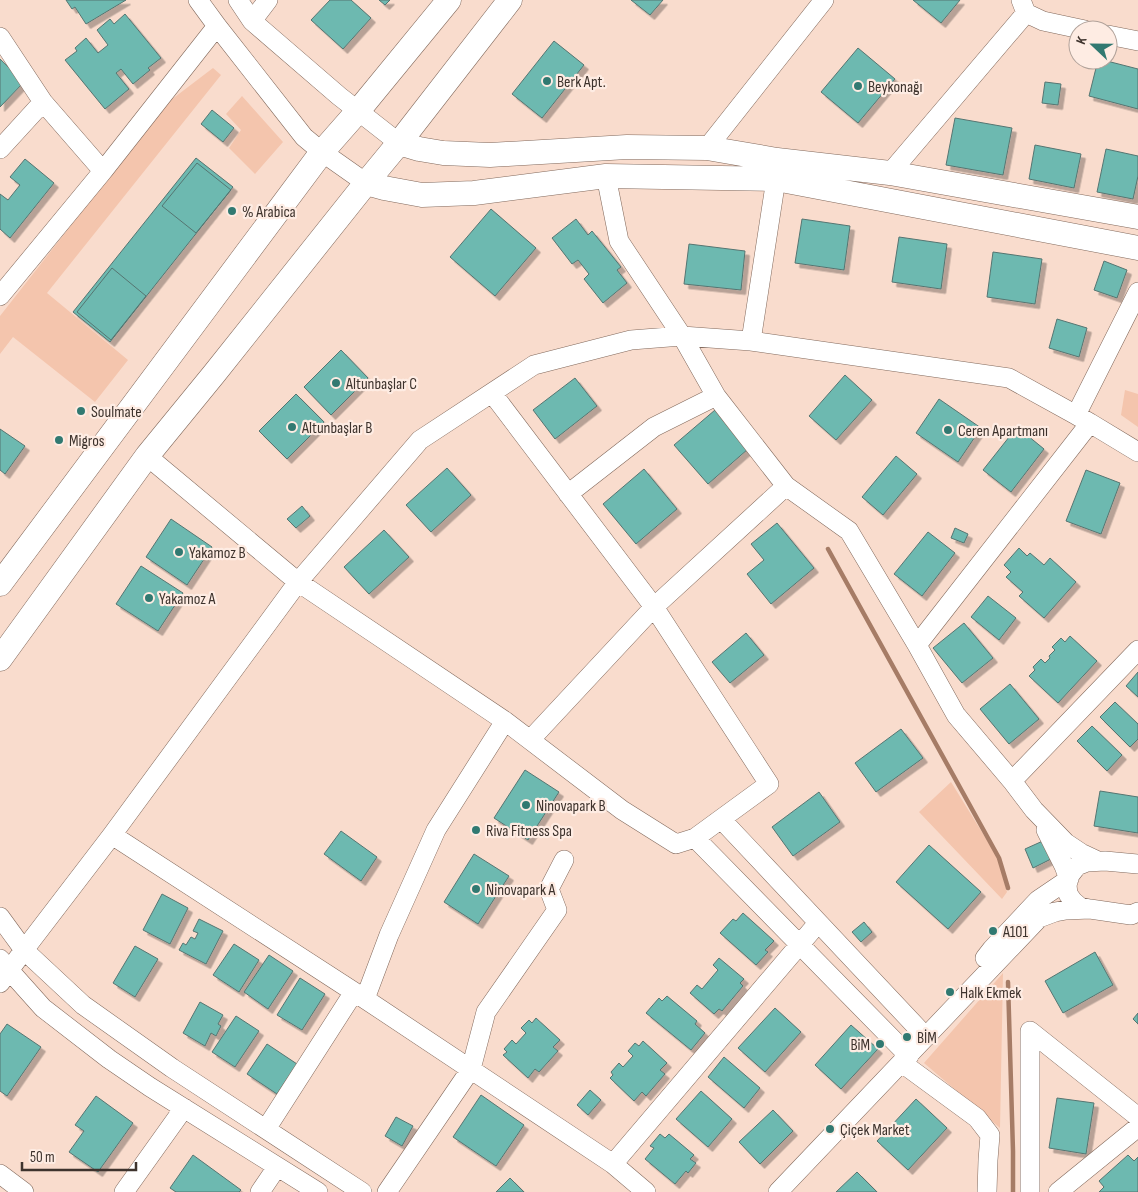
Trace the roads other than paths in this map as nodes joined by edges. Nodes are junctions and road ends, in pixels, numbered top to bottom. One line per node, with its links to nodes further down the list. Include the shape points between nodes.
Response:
1 (198, 0): 9 (street)
2 (238, 0): 8 (street)
3 (268, 0): 8 (street)
4 (449, 0): 16 (main road)
5 (510, 0): 14 (main road)
6 (824, 0): 18 (street)
7 (1024, 7): 10 (street, via 1043,21); 23 (street)
8 (252, 21): 16 (street)
9 (217, 26): 20 (street, via 304,137); 22 (street)
10 (1068, 26)
11 (0, 36): 15 (street)
12 (1118, 37): 13 (street)
13 (1138, 41)
14 (434, 99): 17 (main road); 21 (main road, via 427,130 433,146)
15 (43, 102): 19 (street); 22 (street)
16 (358, 111): 17 (street); 20 (main road)
17 (399, 143): 21 (main road); 26 (main road)
18 (707, 148): 21 (main road, via 627,147 490,155); 23 (main road)
19 (0, 149)
20 (322, 152): 26 (street); 43 (main road)
21 (442, 153)
22 (103, 171): 32 (street)
23 (890, 173): 29 (main road)
24 (606, 176): 25 (main road); 27 (main road, via 474,193); 33 (street, via 619,241)
25 (776, 179): 30 (main road); 34 (street)
26 (366, 183): 27 (main road); 28 (main road)
27 (406, 192): 28 (main road)
28 (342, 213): 39 (main road)
29 (1138, 218)
30 (1138, 248)
31 (1138, 292): 37 (street)
32 (0, 296)
33 (682, 336): 34 (street); 35 (street, via 631,340 534,365); 36 (street)
34 (751, 341): 37 (street, via 1009,378)
35 (492, 393): 41 (street); 42 (street, via 420,440)
36 (716, 396): 40 (street); 41 (street, via 654,427)
37 (1083, 419): 38 (street); 45 (street)
38 (1138, 452)
39 (147, 456): 42 (street); 47 (main road)
40 (786, 486): 44 (street); 45 (street, via 849,531)
41 (568, 494): 44 (street)
42 (298, 582): 48 (street); 53 (street)
43 (0, 584)
44 (654, 608): 49 (street); 52 (street, via 769,784)
45 (917, 645): 50 (street, via 956,715)
46 (1138, 650): 50 (street)
47 (0, 659)
48 (505, 721): 49 (street); 66 (street, via 436,830)
49 (530, 740): 54 (street, via 622,810 676,844)
50 (1012, 781): 51 (street)
51 (1034, 810): 56 (street, via 1066,842); 58 (street, via 1044,824)
52 (721, 819): 54 (street); 62 (street)
53 (112, 835): 64 (street); 66 (street)
54 (695, 838): 63 (street)
55 (564, 860): 69 (street, via 549,889 558,910 486,1012)
56 (1098, 861): 57 (street); 58 (street, via 1077,866)
57 (1137, 865)
58 (1069, 879): 59 (street, via 1068,894 1080,906); 67 (street, via 1038,900 992,949)
59 (1090, 909): 60 (street); 67 (street, via 1055,912 1039,918)
60 (1136, 916)
61 (0, 917): 64 (street)
62 (818, 923): 63 (street); 67 (street)
63 (800, 944): 68 (street); 74 (street)
64 (24, 950): 65 (street); 73 (street, via 83,1005)
65 (3, 971): 70 (street, via 43,1008 109,1059)
66 (360, 996): 69 (street); 73 (street)
67 (926, 1037): 68 (street)
68 (905, 1060): 77 (street, via 977,1118 990,1135); 85 (street)
69 (471, 1069): 74 (street); 83 (street)
70 (184, 1108): 75 (street); 79 (street)
71 (1138, 1117): 86 (street, via 1030,1031)
72 (1138, 1127): 87 (street)
73 (266, 1129): 82 (street)
74 (613, 1164): 84 (street)
75 (278, 1167): 80 (street); 81 (street)
76 (0, 1174): 78 (street)
77 (987, 1191)
78 (24, 1192)
79 (124, 1192)
80 (260, 1192)
81 (318, 1192)
82 (362, 1192)
83 (387, 1192)
84 (646, 1192)
85 (778, 1192)
86 (1030, 1192)
87 (1058, 1192)

